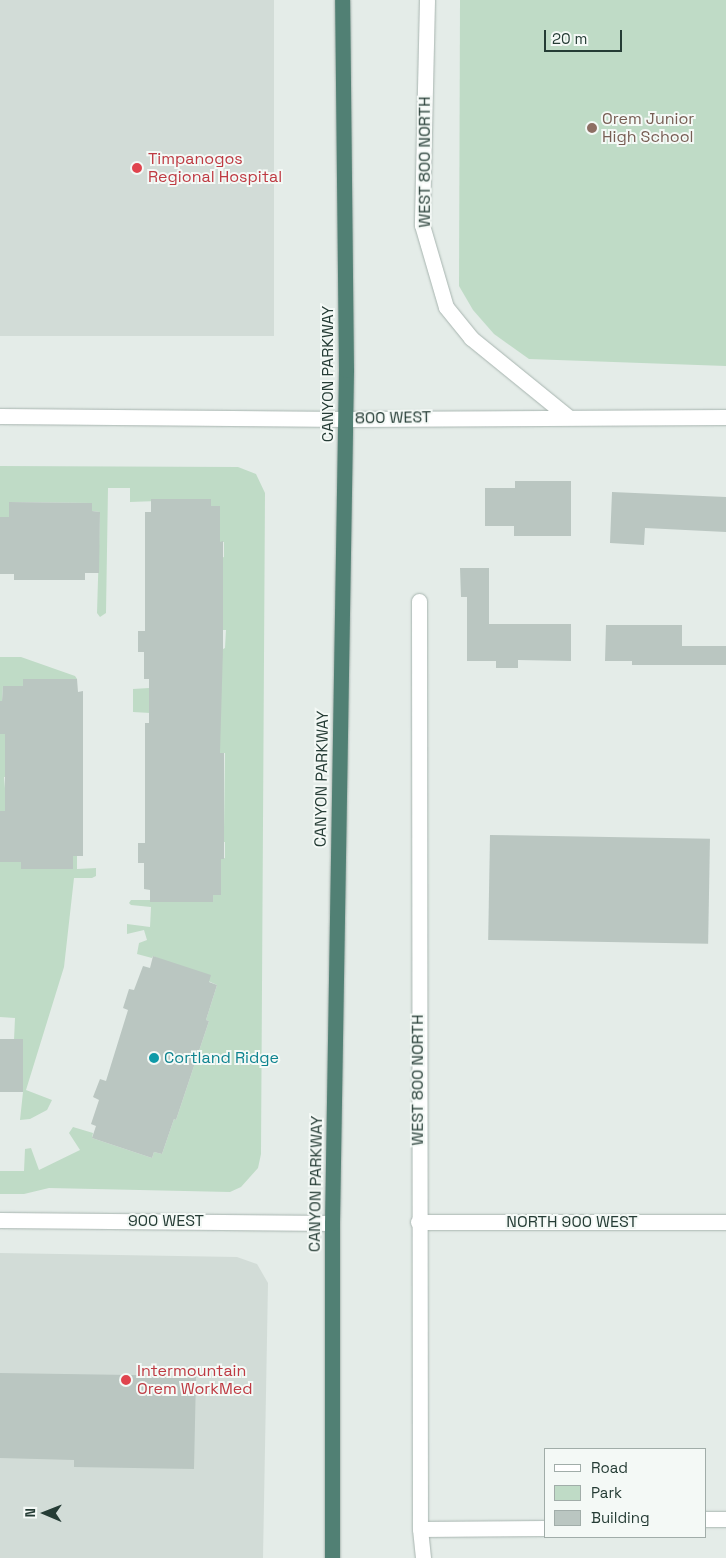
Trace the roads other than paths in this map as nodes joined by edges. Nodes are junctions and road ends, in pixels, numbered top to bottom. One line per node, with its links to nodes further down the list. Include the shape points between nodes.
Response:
1 (342, 0): 6 (highway, CANYON PARKWAY)
2 (427, 0): 4 (street, WEST 800 NORTH, via 422,225 446,307 471,338)
3 (0, 416): 6 (street, 800 WEST)
4 (567, 416): 5 (street, 800 WEST); 6 (street, 800 WEST)
5 (726, 417)
6 (346, 419): 11 (highway, CANYON PARKWAY)
7 (419, 601): 9 (street, WEST 800 NORTH)
8 (0, 1220): 11 (street, 900 WEST)
9 (418, 1222): 10 (street, NORTH 900 WEST); 15 (street, WEST 800 NORTH)
10 (726, 1222)
11 (332, 1223): 16 (highway, CANYON PARKWAY)
12 (706, 1519): 13 (street)
13 (726, 1519)
14 (544, 1528): 15 (street)
15 (420, 1529): 17 (street, WEST 800 NORTH)
16 (332, 1558)
17 (423, 1558)

